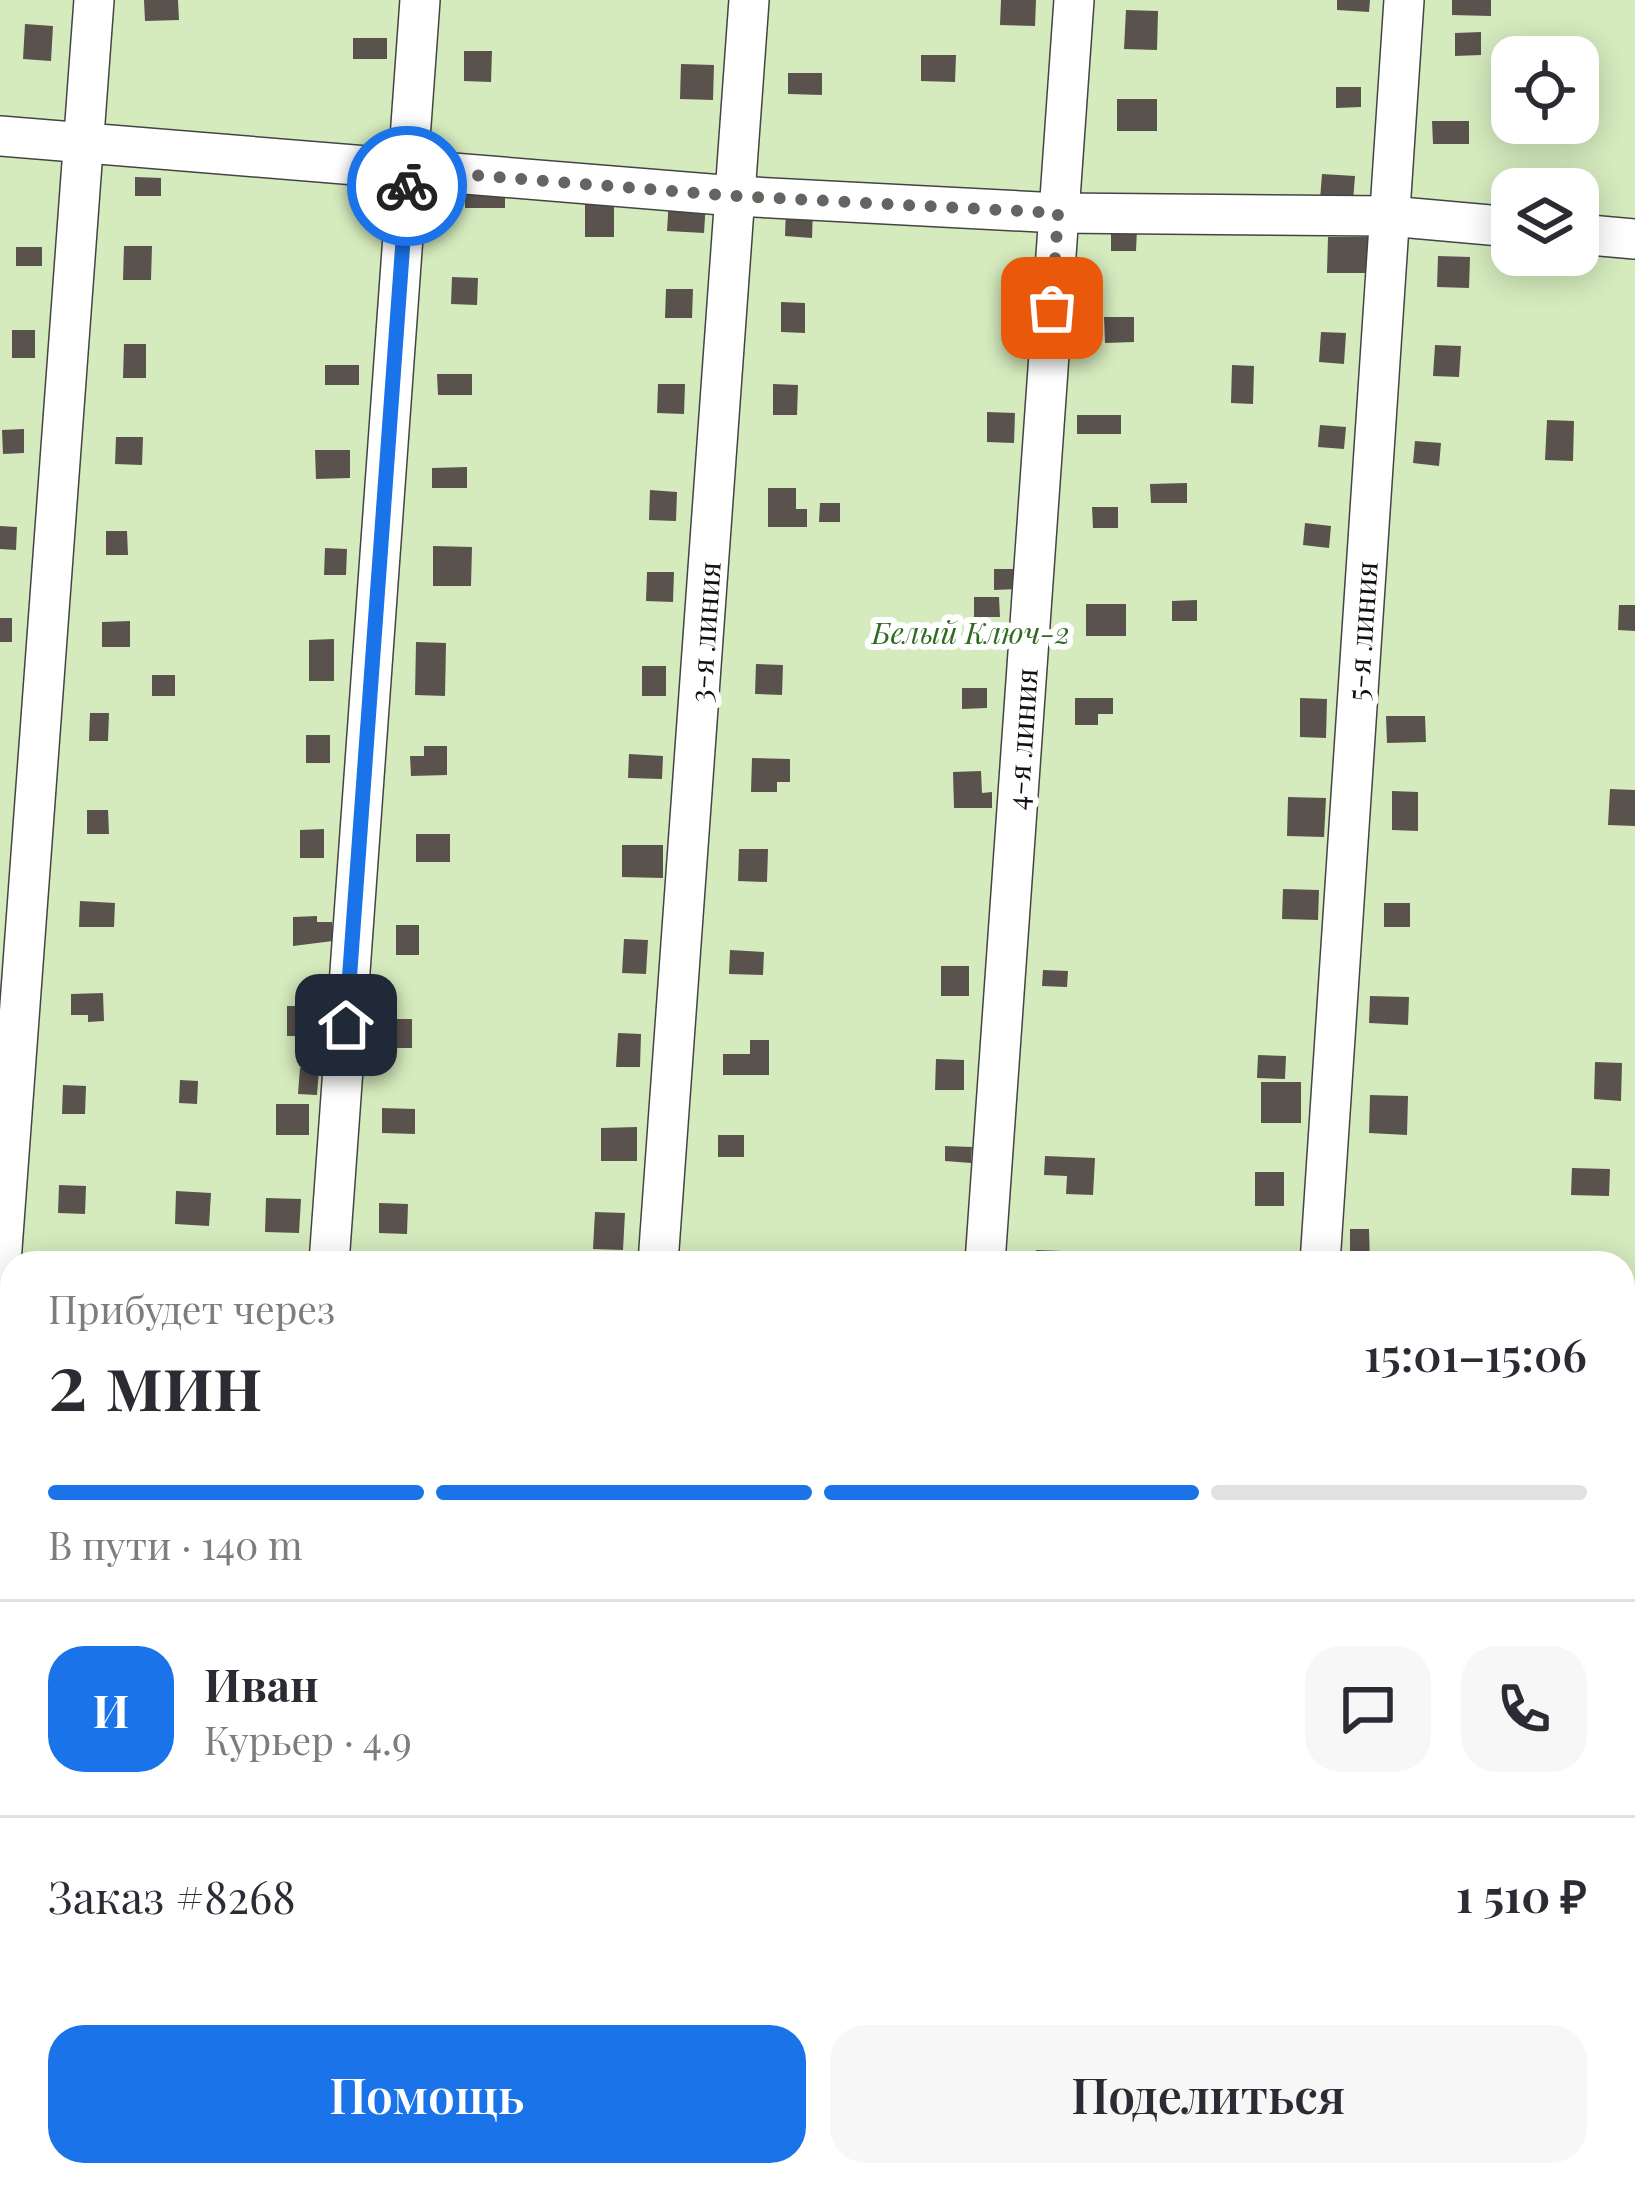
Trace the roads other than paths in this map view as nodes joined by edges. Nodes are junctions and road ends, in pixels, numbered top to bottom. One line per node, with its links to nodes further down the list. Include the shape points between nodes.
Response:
1 (94, 0): 7 (street)
2 (420, 0): 8 (street)
3 (748, 0): 9 (street, 3-я линия)
4 (1074, 0): 10 (street, 4-я линия)
5 (1404, 0): 11 (street, 5-я линия)
6 (0, 136): 7 (street)
7 (83, 145): 8 (street); 15 (street)
8 (408, 170): 9 (street); 16 (street)
9 (735, 196): 10 (street); 17 (street, 3-я линия)
10 (1058, 213): 11 (street); 18 (street, 4-я линия)
11 (1389, 216): 12 (street); 19 (street, 5-я линия)
12 (1491, 225)
13 (1599, 236): 14 (street)
14 (1635, 239)
15 (2, 1251)
16 (329, 1251)
17 (659, 1251)
18 (986, 1251)
19 (1321, 1251)

